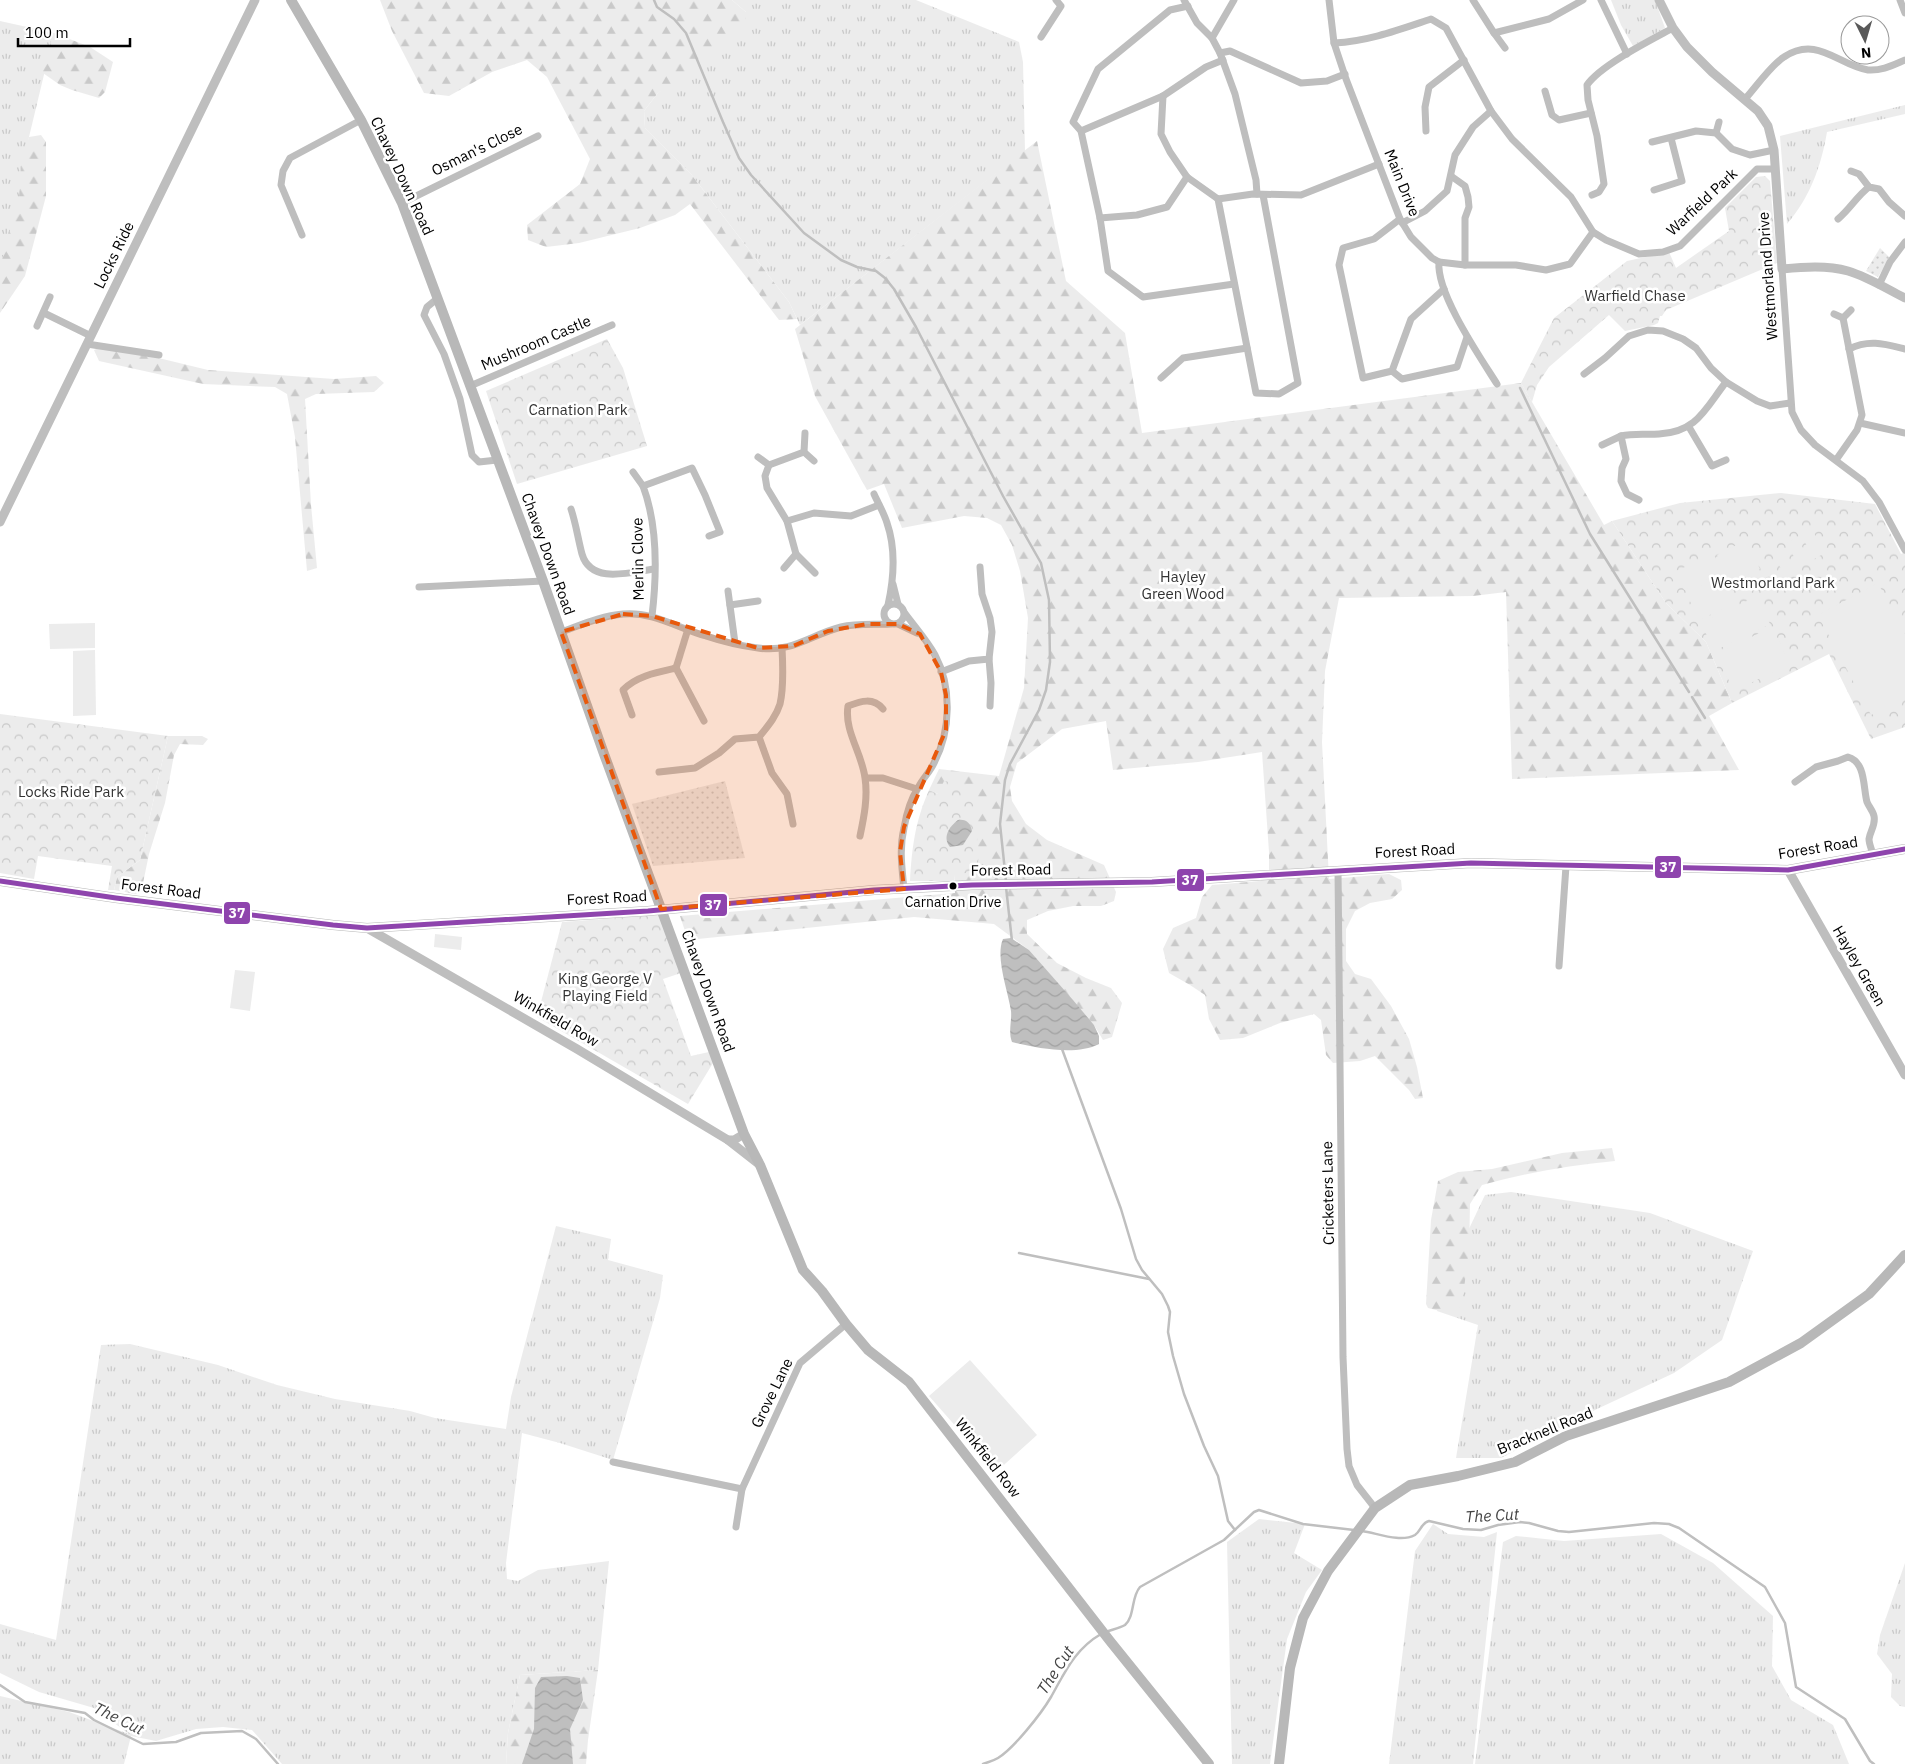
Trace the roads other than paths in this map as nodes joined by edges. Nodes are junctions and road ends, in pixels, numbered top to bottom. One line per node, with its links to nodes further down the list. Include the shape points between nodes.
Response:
1 (255, 0): 73 (street, Locks Ride)
2 (291, 0): 30 (main road, Chavey Down Road)
3 (1068, 0): 11 (street)
4 (1234, 0): 17 (street)
5 (1330, 0): 18 (street, Main Drive)
6 (1473, 0): 15 (street)
7 (1583, 0): 15 (street, via 1549,19)
8 (1601, 0): 20 (street)
9 (1659, 0): 14 (street, Westmorland Drive)
10 (1900, 0): 13 (street)
11 (1058, 3): 16 (street)
12 (1186, 3): 17 (street, via 1197,23); 32 (street, via 1170,10 1098,68 1073,122)
13 (1905, 13)
14 (1673, 28): 20 (street); 27 (street, Westmorland Drive, via 1695,56)
15 (1494, 33): 19 (street)
16 (1041, 37)
17 (1212, 38): 21 (street)
18 (1334, 43): 22 (street, via 1385,35 1431,19 1446,28); 24 (street, Main Drive)
19 (1504, 48)
20 (1627, 54): 29 (street, via 1587,84)
21 (1222, 56): 24 (street, via 1230,51 1301,83 1327,81); 26 (street); 46 (street)
22 (1464, 60): 28 (street); 33 (street, via 1430,87 1425,107)
23 (1905, 60): 27 (street, via 1870,70 1823,51 1806,49 1783,57)
24 (1345, 74): 39 (street, Main Drive)
25 (1545, 91): 29 (street, via 1552,115 1560,120)
26 (1163, 96): 32 (street); 43 (street, via 1161,134)
27 (1745, 99): 38 (street, Westmorland Drive, via 1768,126)
28 (1491, 111): 42 (street, via 1473,127 1455,155); 54 (street, via 1512,140 1571,197)
29 (1591, 113): 47 (street, via 1604,184 1599,192)
30 (361, 120): 49 (main road, Chavey Down Road); 55 (street, via 290,158 283,171 281,185)
31 (1719, 122): 34 (street)
32 (1081, 131): 51 (street)
33 (1426, 131)
34 (1716, 133): 36 (street, via 1696,131); 38 (street, via 1732,149 1750,154)
35 (538, 136): 49 (street, Osman's Close)
36 (1671, 138): 37 (street); 45 (street, via 1682,181)
37 (1652, 142)
38 (1774, 150): 40 (street, Westmorland Drive)
39 (1379, 164): 46 (street, via 1301,195); 53 (street, Main Drive)
40 (1775, 169): 54 (street, Warfield Park, via 1757,169 1680,246 1639,254); 59 (street, Westmorland Drive)
41 (1851, 171): 44 (street, via 1859,174)
42 (1450, 176): 53 (street, via 1447,191 1425,211); 58 (street, via 1465,186 1469,202 1465,218)
43 (1188, 177): 48 (street); 51 (street, via 1167,207 1138,215)
44 (1869, 187): 50 (street, via 1879,189); 52 (street)
45 (1654, 190)
46 (1260, 194): 48 (street); 74 (street, via 1298,383 1279,394 1256,393)
47 (1592, 195)
48 (1218, 199): 60 (street)
49 (402, 203): 64 (main road, Chavey Down Road)
50 (1905, 216)
51 (1100, 218): 60 (street, via 1108,271 1143,297)
52 (1838, 219)
53 (1401, 221): 57 (street, Main Drive, via 1411,237); 78 (street, via 1374,239 1343,248 1339,265 1363,378)
54 (1593, 232): 58 (street, via 1570,264 1546,270 1516,265)
55 (302, 235)
56 (1905, 242): 61 (street)
57 (1440, 262): 58 (street); 62 (street, via 1438,272)
58 (1466, 265)
59 (1782, 269): 61 (street, via 1832,268); 84 (street, Westmorland Drive)
60 (1234, 284): 74 (street)
61 (1879, 285): 65 (street)
62 (1444, 289): 72 (street); 78 (street, via 1411,319)
63 (50, 298): 67 (street)
64 (438, 298): 83 (main road, Chavey Down Road); 93 (street, via 427,307 424,315 444,354 460,399 472,455 479,462)
65 (1905, 298)
66 (1851, 310): 69 (street)
67 (44, 313): 70 (street); 73 (street)
68 (1834, 314): 69 (street)
69 (1843, 318): 75 (street)
70 (37, 326)
71 (612, 326): 83 (street, Mushroom Castle)
72 (1467, 337): 78 (street, via 1457,367 1402,379); 82 (street)
73 (89, 340): 77 (street); 105 (street, Locks Ride)
74 (1247, 348): 80 (street, via 1183,358)
75 (1850, 349): 76 (street, via 1869,342); 85 (street, via 1861,407)
76 (1905, 349)
77 (160, 355)
78 (1392, 372)
79 (1584, 374): 81 (street, via 1629,336 1648,330 1663,331 1684,339)
80 (1161, 378)
81 (1726, 382): 84 (street, via 1770,406); 86 (street)
82 (1497, 384)
83 (470, 386): 93 (main road, Chavey Down Road)
84 (1790, 403): 95 (street, Westmorland Drive, via 1801,430 1815,446)
85 (1860, 423): 88 (street); 95 (street)
86 (1689, 427): 89 (street, via 1674,433); 94 (street, via 1712,469)
87 (805, 433): 91 (street)
88 (1905, 433)
89 (1621, 436): 90 (street); 101 (street, via 1626,460 1621,481 1627,494)
90 (1602, 445)
91 (804, 452): 96 (street); 97 (street)
92 (758, 457): 97 (street)
93 (497, 460): 113 (main road, Chavey Down Road)
94 (1726, 460)
95 (1836, 460): 107 (street, Westmorland Drive, via 1863,480)
96 (814, 461)
97 (769, 465): 104 (street, via 765,476 767,488)
98 (633, 472): 99 (street, Merlin Clove)
99 (643, 486): 106 (street, via 692,468 720,532); 111 (street, Merlin Clove, via 649,503)
100 (874, 494): 102 (street)
101 (1639, 500)
102 (879, 504): 104 (street, via 851,516 814,514); 114 (street, via 893,549)
103 (572, 509): 111 (street, via 582,556 589,567 601,574)
104 (787, 521): 108 (street)
105 (0, 522)
106 (709, 536)
107 (1905, 550)
108 (796, 554): 110 (street); 112 (street)
109 (980, 567): 131 (street, via 982,594 992,632)
110 (784, 568)
111 (654, 569): 122 (street, Merlin Clove)
112 (815, 573)
113 (543, 581): 115 (street); 127 (main road, Chavey Down Road)
114 (893, 581): 118 (street); 120 (street)
115 (419, 587)
116 (728, 591): 119 (street)
117 (758, 601): 119 (street)
118 (898, 604): 120 (street); 121 (street)
119 (730, 605): 129 (street)
120 (887, 606): 123 (street, via 880,617); 124 (street, via 885,617)
121 (904, 612): 125 (street, via 904,618); 128 (street)
122 (652, 616): 126 (street); 127 (street, via 623,614 593,620)
123 (867, 624): 124 (street); 130 (street, via 844,626)
124 (890, 624): 125 (street)
125 (898, 624): 128 (street)
126 (688, 629): 129 (street); 132 (street)
127 (561, 632): 152 (main road, Chavey Down Road)
128 (920, 634): 133 (street, via 936,656)
129 (735, 643): 130 (street, via 758,648)
130 (782, 648): 138 (street, via 784,669 780,704)
131 (989, 659): 133 (street); 134 (street)
132 (676, 668): 136 (street, via 654,672 623,690); 137 (street)
133 (941, 672): 142 (street, via 946,695 946,730 934,763)
134 (990, 706)
135 (883, 709): 140 (street, via 868,701 848,706 849,729)
136 (632, 716)
137 (704, 721)
138 (759, 737): 139 (street, via 735,739 695,768); 143 (street, via 772,773 787,794)
139 (659, 772)
140 (866, 778): 142 (street, via 883,778); 144 (street, via 865,812)
141 (1795, 782): 146 (street, via 1816,767 1852,758 1864,780 1867,801 1874,816 1869,839)
142 (917, 790): 151 (street, via 904,827 900,852)
143 (793, 824)
144 (860, 836)
145 (1905, 849): 146 (main road, Forest Road)
146 (1873, 855): 149 (main road, Forest Road)
147 (1566, 866): 148 (main road, Forest Road, via 1470,863); 149 (main road, Forest Road); 154 (street)
148 (1338, 870): 151 (main road, Forest Road, via 1152,882); 163 (street, Cricketers Lane, via 1343,1357 1347,1449 1349,1466 1357,1485)
149 (1788, 870): 155 (street, Hayley Green)
150 (0, 881): 153 (main road, Forest Road)
151 (904, 889): 152 (main road, Forest Road)
152 (661, 909): 153 (main road, Forest Road); 156 (main road, Chavey Down Road)
153 (367, 928): 157 (street, Winkfield Row)
154 (1559, 966)
155 (1905, 1076)
156 (744, 1134): 157 (street); 158 (main road, Winkfield Row)
157 (728, 1140): 158 (street, Winkfield Row)
158 (760, 1165): 160 (main road, Winkfield Row, via 803,1270)
159 (1905, 1255): 163 (main road, Bracknell Road, via 1869,1294 1809,1338 1729,1382 1566,1436 1515,1462 1410,1485)
160 (846, 1324): 162 (street, Grove Lane, via 800,1363); 165 (main road, Winkfield Row, via 868,1350 909,1382)
161 (613, 1462): 162 (street)
162 (742, 1489): 164 (street, Grove Lane)
163 (1375, 1508): 166 (main road, Bracknell Road, via 1328,1571 1303,1618 1290,1668)
164 (736, 1527)
165 (1209, 1764)
166 (1279, 1764)

